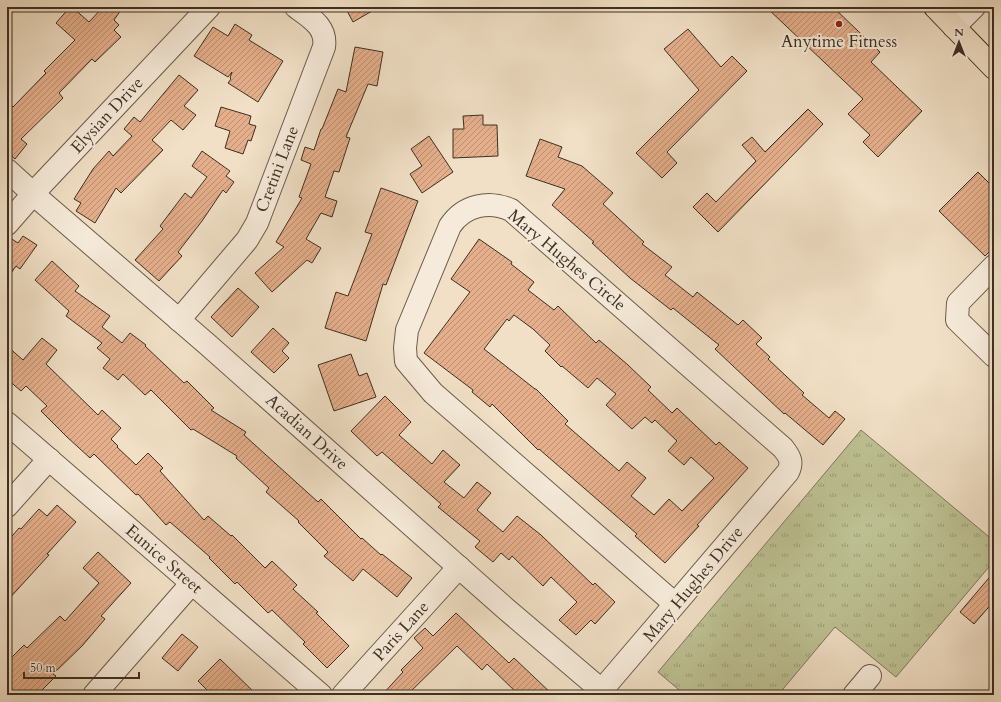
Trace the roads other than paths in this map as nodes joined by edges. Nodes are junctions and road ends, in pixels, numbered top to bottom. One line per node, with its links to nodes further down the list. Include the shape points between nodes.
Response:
1 (209, 7): 8 (street, Elysian Drive)
2 (296, 7): 11 (street, Cretini Lane, via 316,22 324,35 324,48 257,223 247,240)
3 (935, 7): 5 (main road)
4 (974, 7): 5 (street)
5 (954, 27): 6 (main road)
6 (994, 68)
7 (7, 170): 8 (street, Acadian Drive)
8 (33, 194): 9 (street, Elysian Drive); 11 (street, Acadian Drive)
9 (7, 224)
10 (994, 266): 12 (street, via 958,303 957,320)
11 (179, 320): 17 (street, Acadian Drive)
12 (994, 356)
13 (7, 423): 14 (street, Eunice Street)
14 (49, 459): 16 (street); 18 (street, Eunice Street)
15 (788, 472): 19 (street, Mary Hughes Drive); 19 (street, Mary Hughes Circle, via 791,465 790,457 783,448 511,210 486,204 468,210 454,219 407,330 406,361 433,393)
16 (7, 506)
17 (459, 568): 21 (street, Acadian Drive); 24 (street, Paris Lane)
18 (192, 583): 22 (street); 23 (street, Eunice Street)
19 (675, 604): 21 (street, Mary Hughes Drive)
20 (870, 676): 25 (street)
21 (602, 694)
22 (94, 695)
23 (321, 695)
24 (343, 695)
25 (854, 695)

